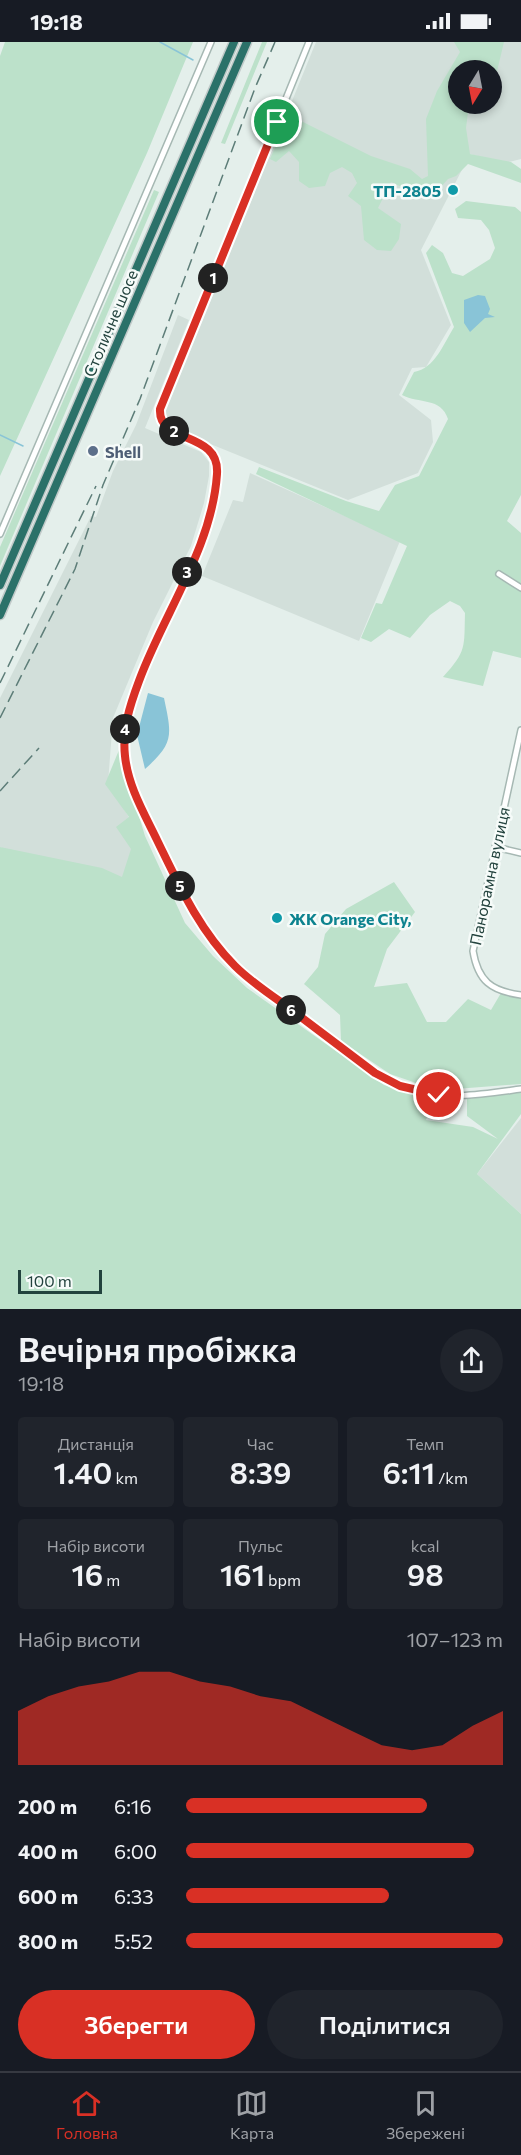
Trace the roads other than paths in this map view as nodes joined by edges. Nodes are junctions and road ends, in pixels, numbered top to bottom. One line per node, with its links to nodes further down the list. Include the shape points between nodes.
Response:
1 (211, 42): 5 (street, Столичне шосе)
2 (234, 42): 7 (highway, Столичне шосе)
3 (247, 42): 9 (highway, Столичне шосе)
4 (309, 42): 14 (street, via 162,403 162,420 169,429 208,448 216,461 217,476 200,544 134,696 126,723 127,766 136,797 185,898 207,934 235,966 387,1080 439,1095)
5 (0, 534)
6 (499, 574): 8 (street)
7 (0, 585)
8 (521, 588)
9 (0, 615)
10 (521, 730): 11 (street, Панорамна вулиця)
11 (495, 847): 12 (street); 13 (street, Панорамна вулиця, via 475,939 476,969 493,987)
12 (521, 852)
13 (521, 995)
14 (521, 1089)

